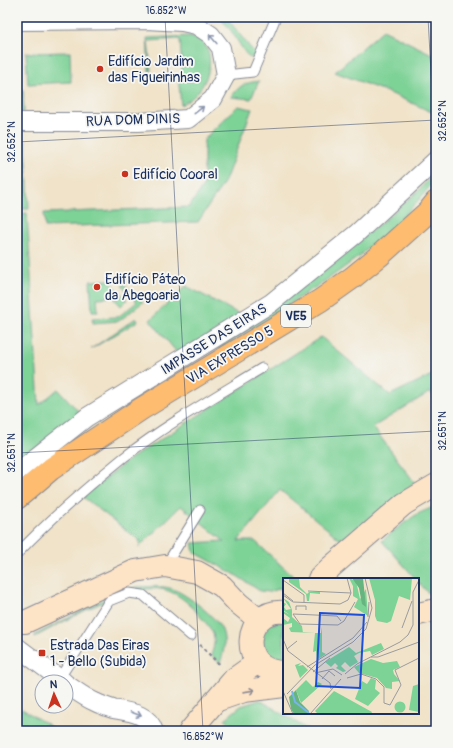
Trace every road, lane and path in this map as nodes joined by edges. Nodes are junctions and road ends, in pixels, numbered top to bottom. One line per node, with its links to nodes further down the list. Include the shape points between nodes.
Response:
1 (276, 17): 3 (lane, via 253,72)
2 (17, 21): 3 (street, one-way to 2, via 221,48 211,35 196,25 146,20)
3 (226, 75): 4 (street, RUA DOM DINIS, one-way to 3, via 138,122 188,119 213,99)
4 (17, 122)
5 (436, 160): 8 (street, IMPASSE DAS EIRAS, via 356,234 271,303 87,418)
6 (436, 202): 10 (main road, VIA EXPRESSO 5 / VE5, via 379,256 321,300 141,409 51,469)
7 (262, 368): 12 (lane, via 124,457 72,500)
8 (17, 472)
9 (436, 485): 14 (street, via 404,504)
10 (17, 498)
11 (200, 510): 13 (lane)
12 (17, 554)
13 (165, 566): 18 (street, via 197,572 222,586); 19 (street, via 135,571 25,622)
14 (320, 578)
15 (436, 610): 17 (street)
16 (283, 612): 18 (street, via 274,612)
17 (419, 614)
18 (259, 620): 22 (street, via 251,634 250,644)
19 (17, 622)
20 (191, 636): 23 (path); 26 (lane, via 143,595 129,593 109,601)
21 (17, 647): 25 (street)
22 (258, 662): 24 (street, via 266,670); 29 (street, via 234,679)
23 (224, 668)
24 (283, 672)
25 (52, 674)
26 (68, 674)
27 (283, 686): 29 (street, one-way to 27, via 244,691)
28 (74, 689): 30 (street, one-way to 30, via 94,702 146,718)
29 (216, 701): 31 (street)
30 (154, 731)
31 (190, 731)

